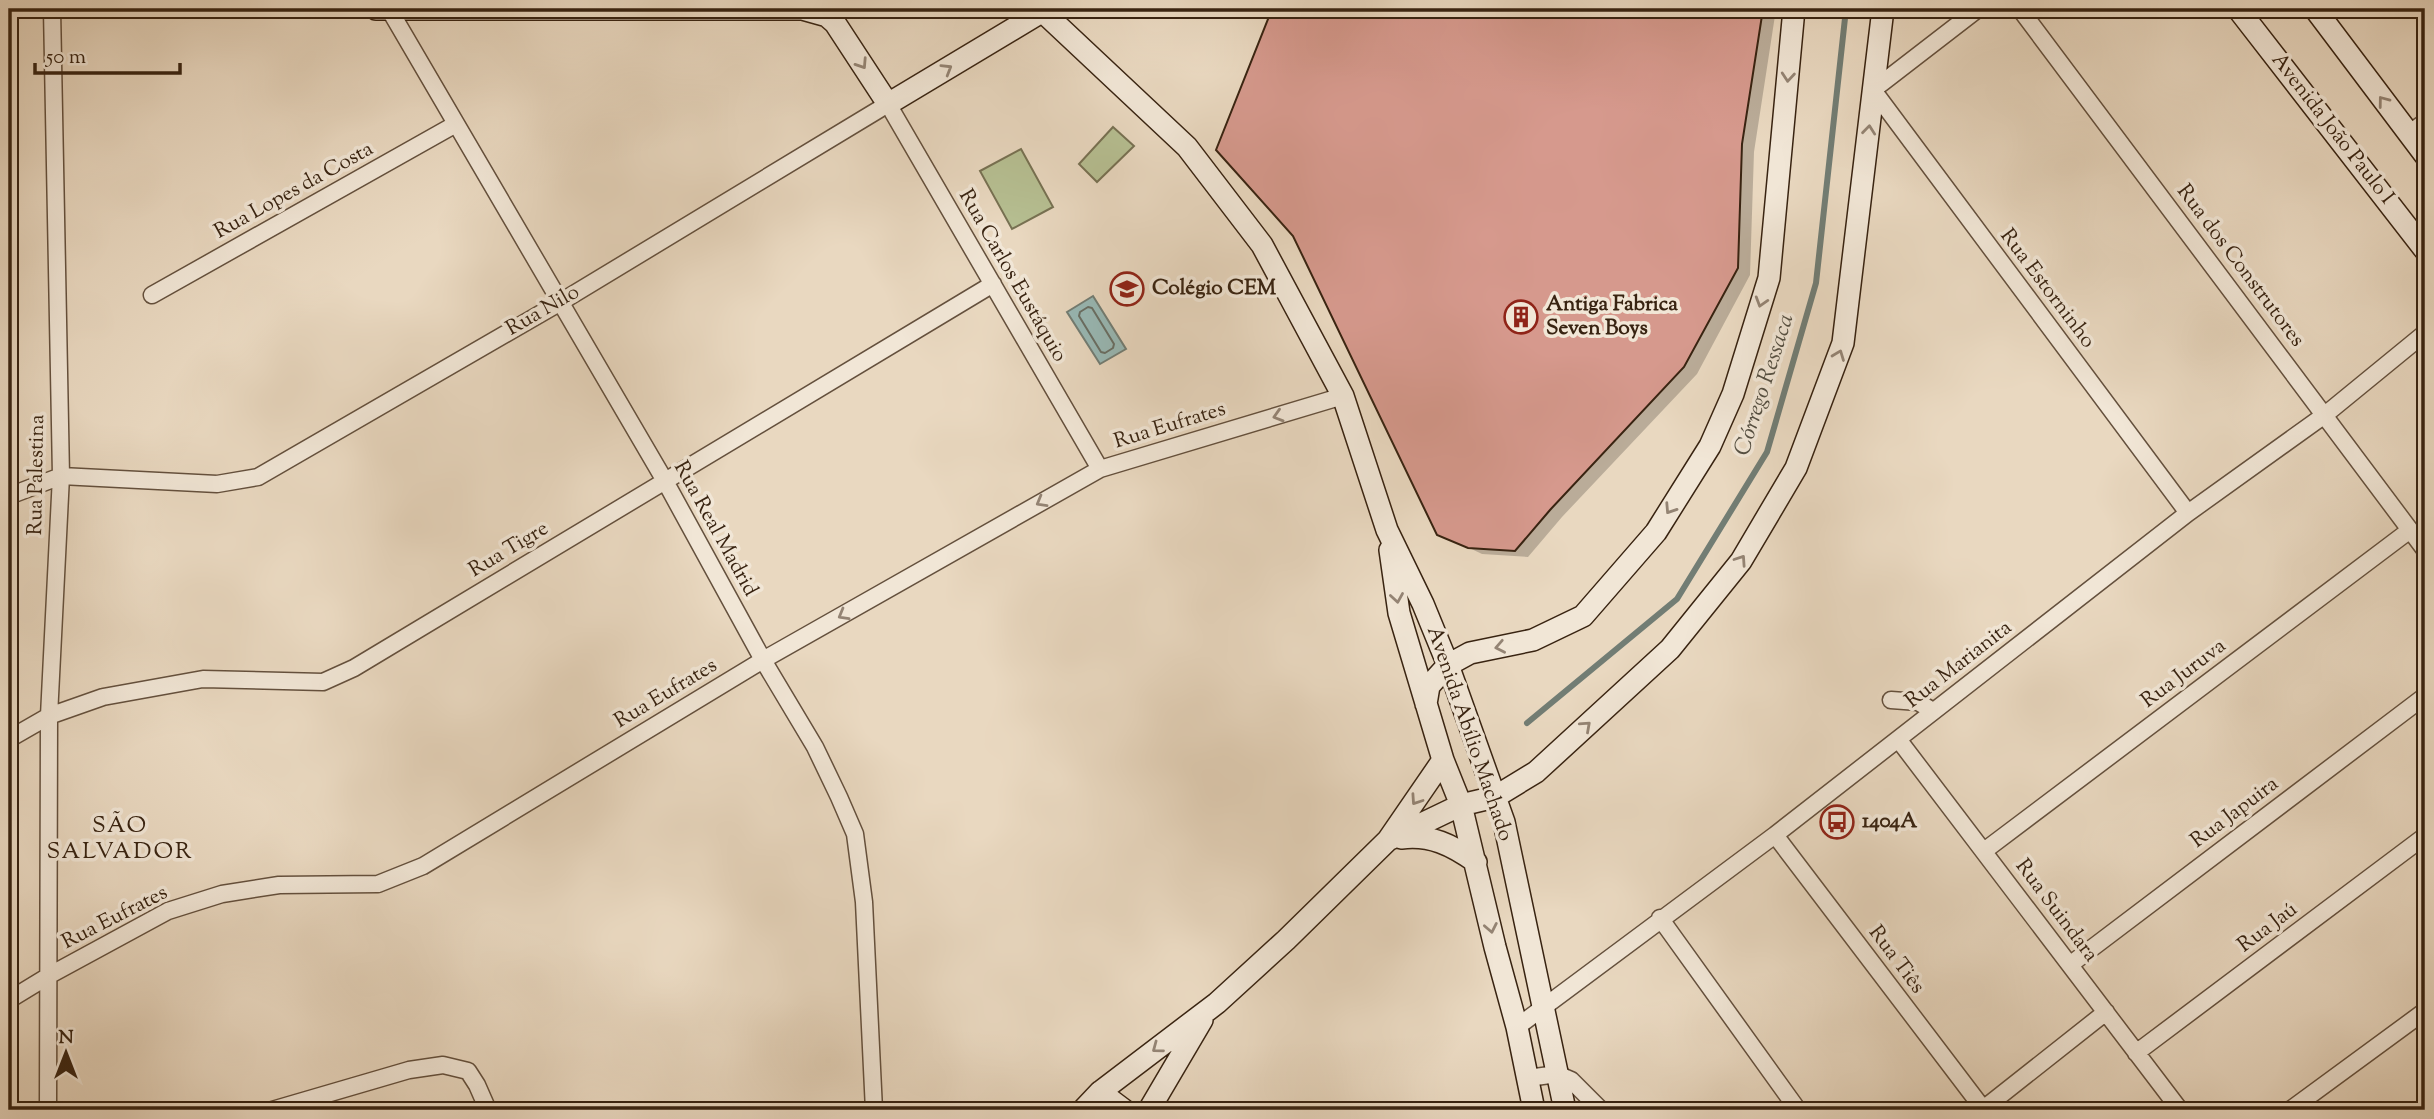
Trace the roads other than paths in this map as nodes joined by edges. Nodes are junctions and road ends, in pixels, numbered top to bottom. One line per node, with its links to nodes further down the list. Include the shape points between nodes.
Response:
1 (52, 9): 23 (street, Rua Palestina)
2 (384, 9): 11 (main road, one-way to 11, via 802,9 835,23); 12 (street, Rua Real Madrid)
3 (1794, 9): 31 (main road, one-way to 31, via 1769,278 1733,394 1710,446 1656,532 1583,616 1533,640 1470,653)
4 (1883, 9): 10 (main road)
5 (1978, 9): 10 (street)
6 (2020, 9): 21 (street, Rua dos Construtores)
7 (2238, 9): 15 (main road, Avenida João Paulo I)
8 (2315, 9): 13 (main road, one-way to 8)
9 (1041, 10): 11 (main road, Rua Nilo, one-way to 9); 20 (main road, Avenida Abílio Machado, via 1187,147 1262,245)
10 (1873, 90): 26 (street, Rua Estorninho); 40 (main road, one-way to 10, via 1670,649 1741,561 1796,468 1843,343)
11 (888, 104): 16 (street, Rua Carlos Eustáquio); 18 (street, Rua Nilo)
12 (456, 124): 17 (street, Rua Lopes da Costa); 18 (street, Rua Real Madrid)
13 (2417, 128): 14 (main road)
14 (2425, 155)
15 (2425, 250)
16 (993, 284): 22 (street, Rua Carlos Eustáquio); 24 (street, Rua Tigre)
17 (152, 295)
18 (559, 303): 23 (street, Rua Nilo, via 258,477 217,484); 24 (street, Rua Real Madrid)
19 (2425, 332): 21 (street, Rua Marianita)
20 (1343, 396): 22 (street, Rua Eufrates, one-way to 22); 27 (main road, Avenida Abílio Machado)
21 (2326, 414): 26 (street, Rua Marianita); 28 (street, Rua dos Construtores)
22 (1100, 469): 30 (street, Rua Eufrates, one-way to 30)
23 (61, 476): 25 (street, Rua Nilo); 36 (street, Rua Palestina)
24 (665, 481): 30 (street, Rua Real Madrid); 36 (street, Rua Tigre, via 354,668 323,682 203,679 103,697)
25 (9, 496)
26 (2188, 513): 35 (street, Rua Marianita)
27 (1387, 530): 31 (main road, Avenida Abílio Machado); 34 (main road, Avenida Abílio Machado, one-way to 34, via 1399,613)
28 (2410, 530): 29 (street, Rua dos Construtores); 47 (street, Rua Juruva)
29 (2425, 550)
30 (763, 660): 51 (street, Rua Eufrates, via 423,866 377,884 279,885 222,894 168,911); 65 (street, Rua Real Madrid, via 815,747 855,834 864,902)
31 (1448, 665): 34 (main road, via 1429,686); 41 (main road, Avenida Abílio Machado)
32 (2425, 696): 50 (street, Rua Japuira)
33 (1891, 699): 35 (street, via 1918,702)
34 (1426, 704): 39 (main road, Avenida Abílio Machado)
35 (1933, 711): 38 (street, Rua Marianita)
36 (49, 716): 37 (street, Rua Tigre); 51 (street, Rua Palestina)
37 (9, 739)
38 (1898, 739): 44 (street, Rua Marianita); 47 (street, Rua Suindara)
39 (1443, 760): 42 (main road, Avenida Abílio Machado); 46 (main road, one-way to 46)
40 (1536, 772): 41 (main road); 43 (main road)
41 (1495, 797): 42 (main road); 43 (main road, Avenida Abílio Machado)
42 (1461, 805): 46 (main road); 48 (main road, Avenida Abílio Machado)
43 (1504, 822): 54 (main road, Avenida Abílio Machado)
44 (1775, 835): 49 (street, Rua Marianita); 73 (street, Rua Tiês)
45 (2425, 836): 58 (street, Rua Jaú)
46 (1388, 840): 48 (main road, via 1427,837); 53 (main road)
47 (1984, 851): 50 (street, Rua Suindara)
48 (1476, 862): 57 (main road, Avenida Abílio Machado, one-way to 57)
49 (1660, 918): 54 (street, Rua Marianita); 72 (street)
50 (2071, 964): 56 (street, Rua Suindara)
51 (50, 975): 52 (street, Rua Eufrates); 62 (street, Rua Palestina)
52 (9, 1000)
53 (1211, 1007): 61 (main road, one-way to 61); 68 (main road)
54 (1542, 1009): 57 (street, Rua Marianita); 59 (main road, Avenida Abílio Machado)
55 (2425, 1011): 75 (street)
56 (2106, 1012): 58 (street, Rua Suindara); 73 (street)
57 (1517, 1027): 60 (main road, Avenida Abílio Machado)
58 (2136, 1053): 74 (street, Rua Suindara)
59 (1557, 1074): 60 (street); 70 (main road, Avenida Abílio Machado); 71 (street, via 1572,1080)
60 (1528, 1078): 69 (main road, Avenida Abílio Machado)
61 (1100, 1092): 66 (main road); 67 (main road)
62 (48, 1110)
63 (272, 1110): 64 (street, via 409,1070 443,1065 468,1071)
64 (488, 1110)
65 (874, 1110)
66 (1083, 1110)
67 (1124, 1110)
68 (1149, 1110)
69 (1534, 1110)
70 (1565, 1110)
71 (1601, 1110)
72 (1798, 1110)
73 (1983, 1110)
74 (2180, 1110)
75 (2290, 1110)

